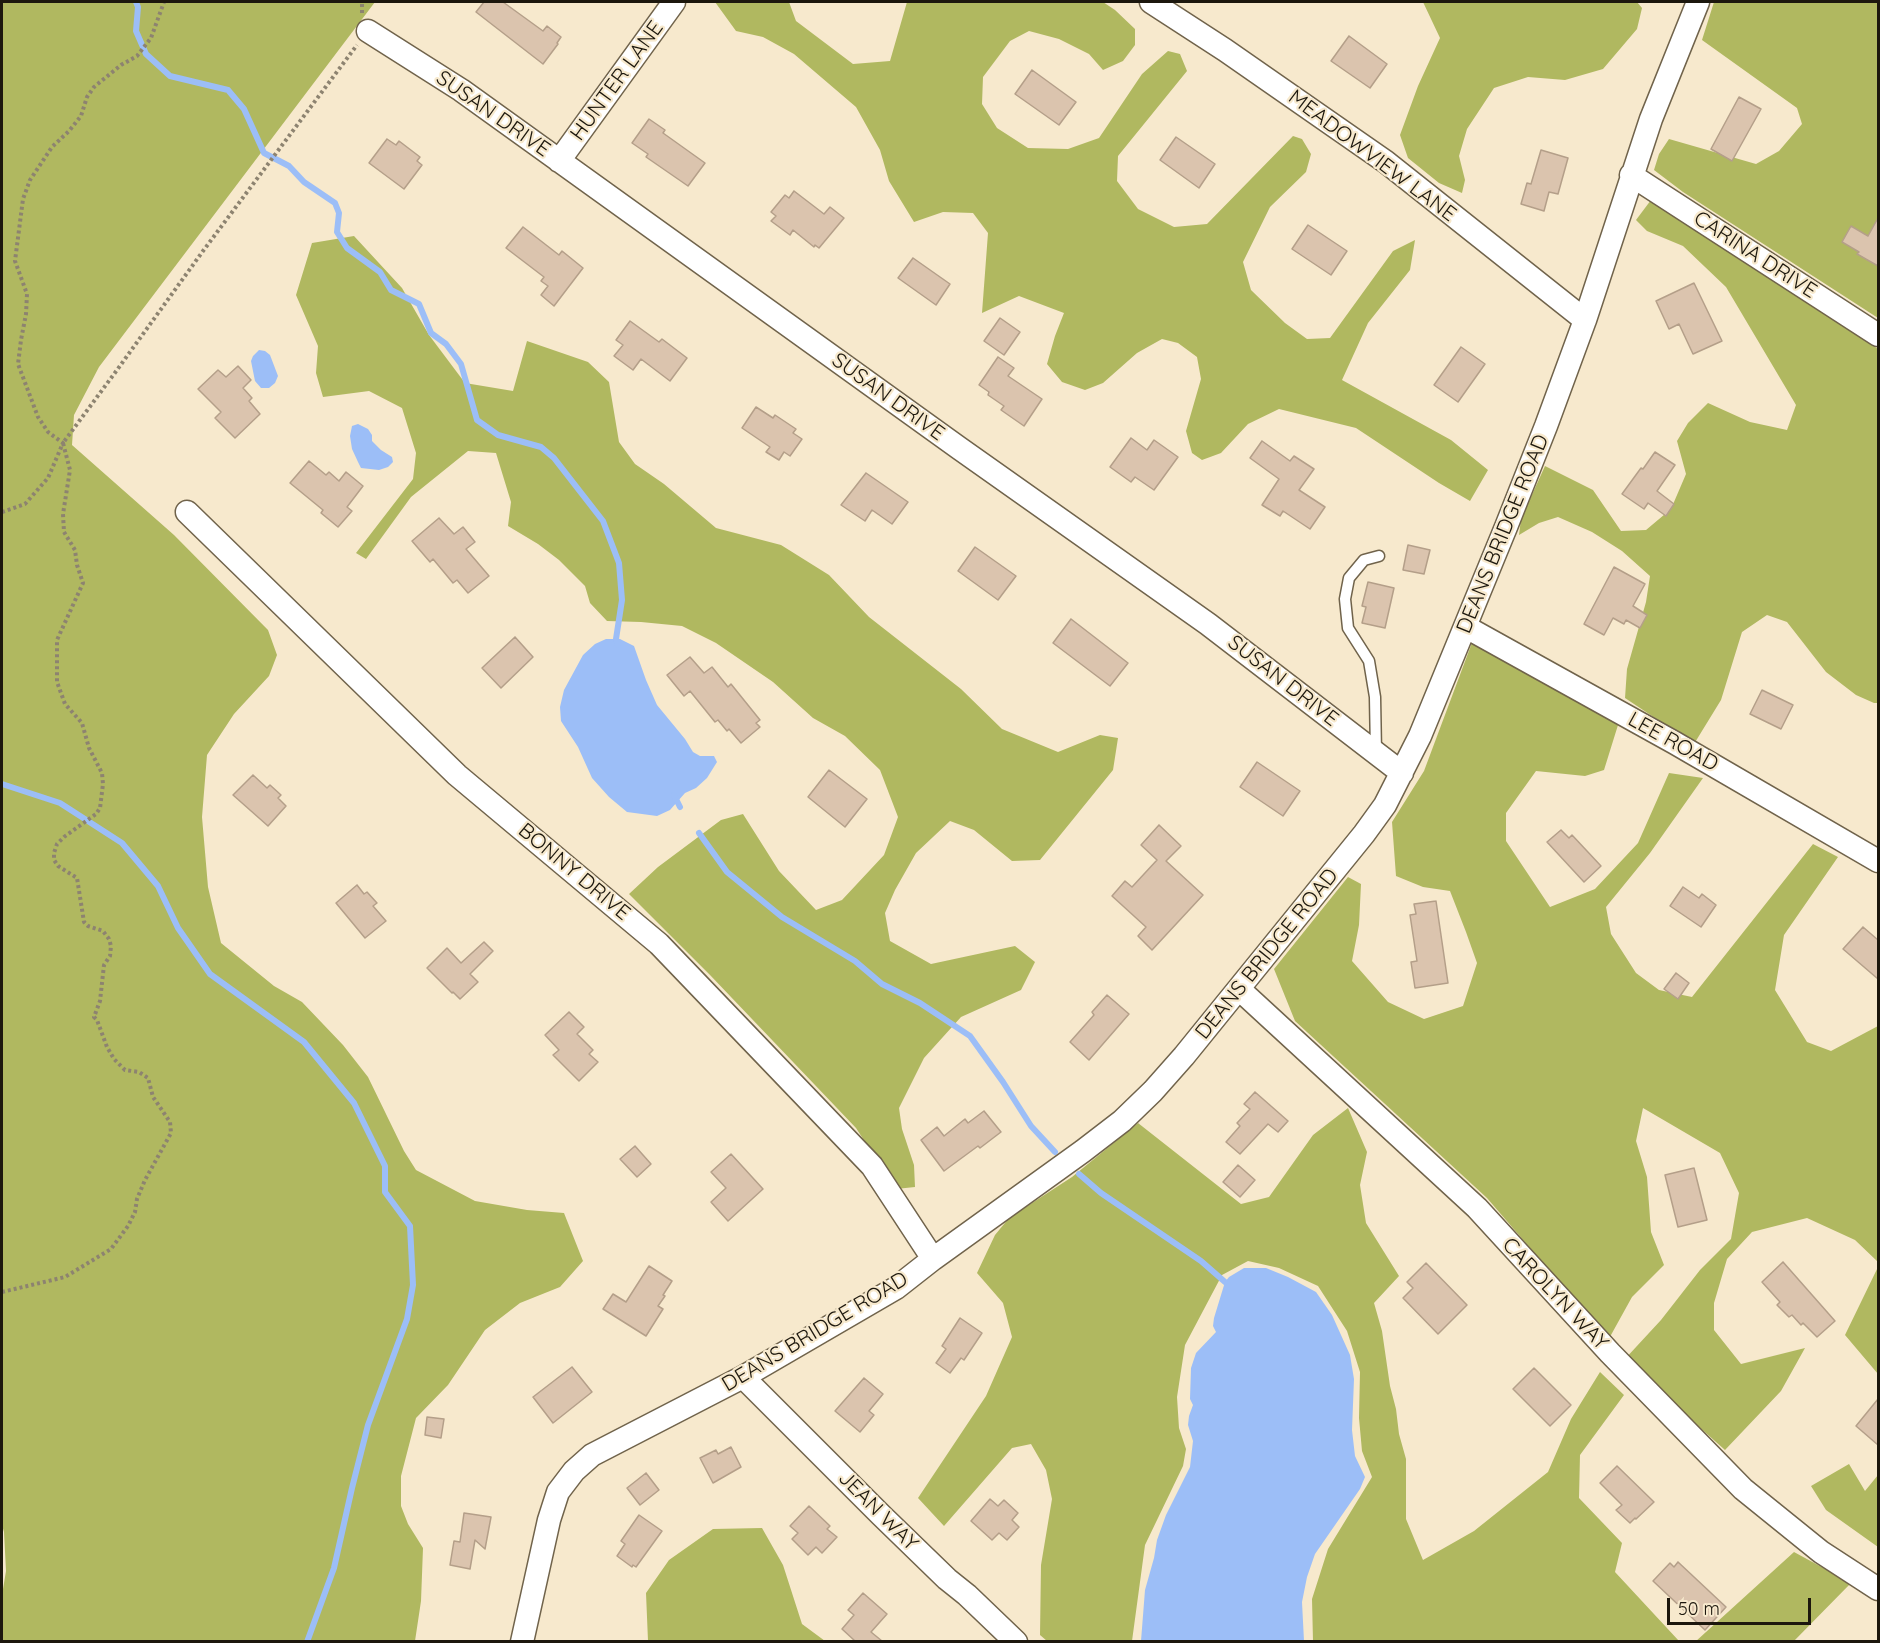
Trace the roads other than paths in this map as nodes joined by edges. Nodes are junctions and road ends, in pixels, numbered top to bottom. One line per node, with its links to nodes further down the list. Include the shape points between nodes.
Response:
1 (674, 2): 5 (street, HUNTER LANE)
2 (1151, 2): 7 (street, MEADOWVIEW LANE, via 1386,162)
3 (1698, 2): 6 (street, DEANS BRIDGE ROAD)
4 (368, 31): 5 (street, SUSAN DRIVE, via 461,90)
5 (559, 161): 12 (street, SUSAN DRIVE, via 1208,624)
6 (1631, 174): 7 (street, DEANS BRIDGE ROAD); 8 (street, CARINA DRIVE)
7 (1585, 320): 11 (street, DEANS BRIDGE ROAD)
8 (1878, 335)
9 (187, 512): 16 (street, BONNY DRIVE, via 457,775 659,944 872,1166)
10 (1379, 556): 12 (lane, via 1364,560 1349,578 1345,599 1348,628 1369,661)
11 (1466, 627): 13 (street, DEANS BRIDGE ROAD); 14 (street, LEE ROAD)
12 (1377, 753): 13 (street, SUSAN DRIVE)
13 (1402, 773): 15 (street, DEANS BRIDGE ROAD, via 1364,834)
14 (1878, 861)
15 (1239, 989): 16 (street, DEANS BRIDGE ROAD, via 1153,1091 1122,1121); 18 (street, CAROLYN WAY, via 1477,1208 1610,1353 1743,1489 1821,1552)
16 (933, 1259): 17 (street, DEANS BRIDGE ROAD, via 896,1288)
17 (742, 1377): 19 (street, DEANS BRIDGE ROAD, via 592,1455 573,1471 558,1492 549,1520); 20 (street, JEAN WAY, via 947,1579)
18 (1878, 1589)
19 (522, 1641)
20 (1016, 1641)

